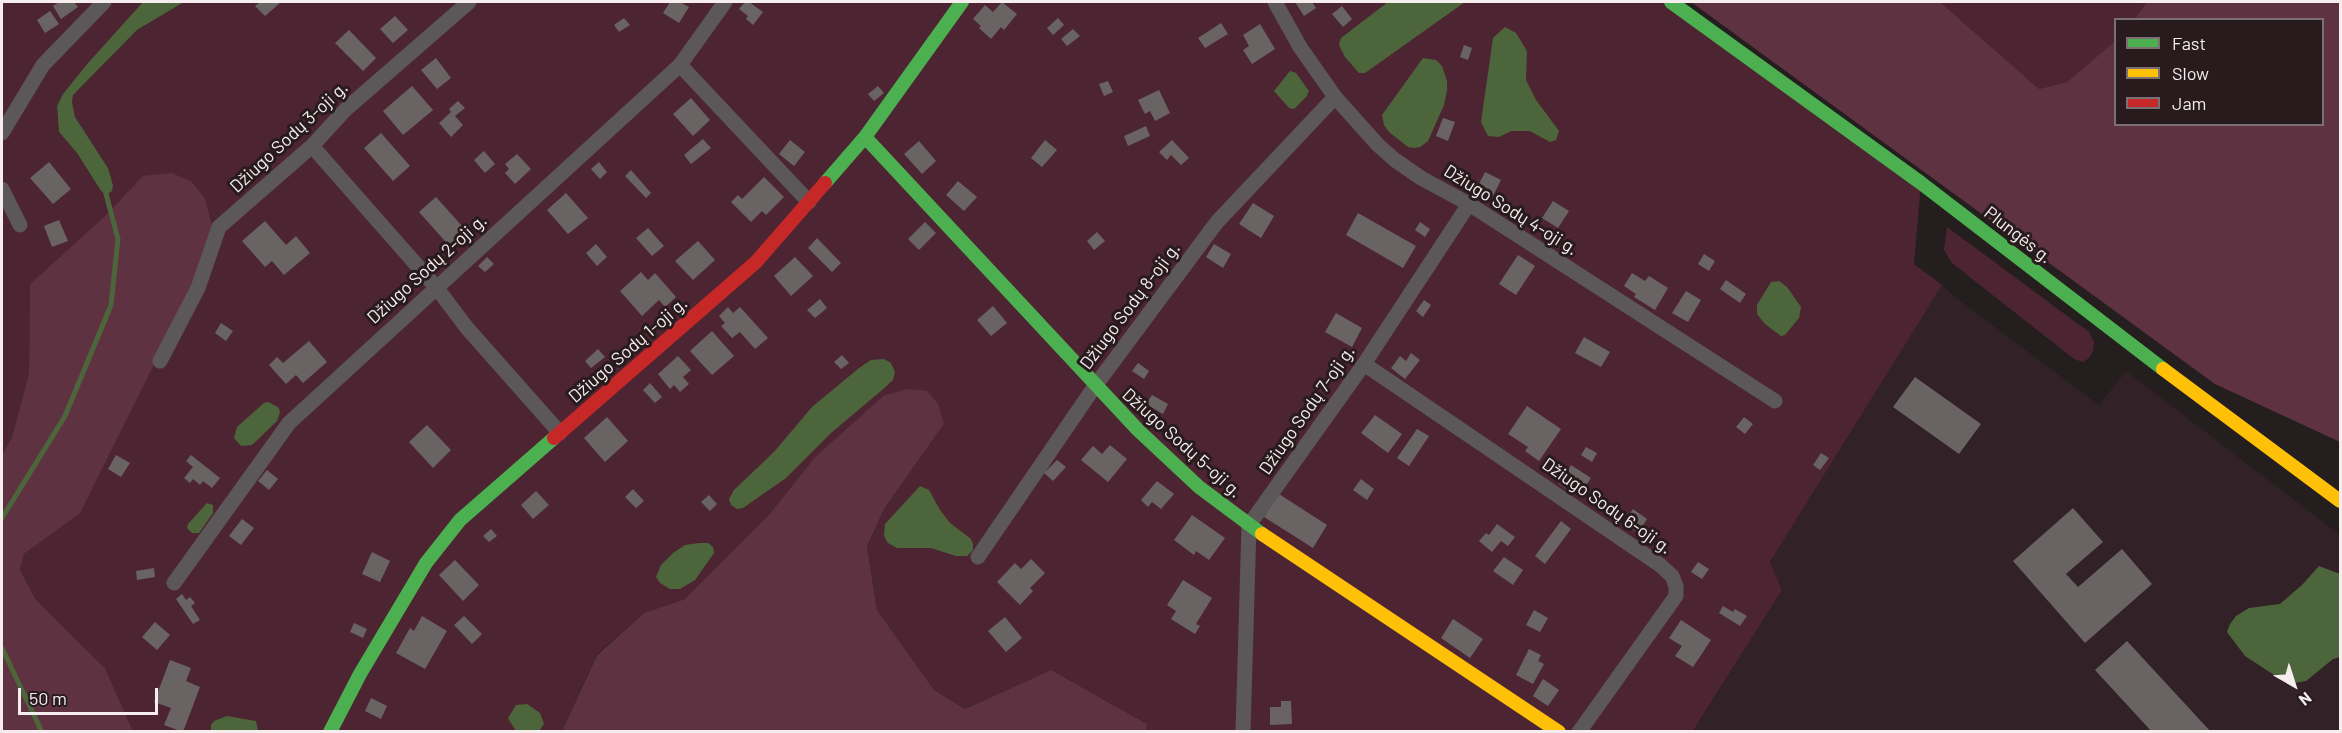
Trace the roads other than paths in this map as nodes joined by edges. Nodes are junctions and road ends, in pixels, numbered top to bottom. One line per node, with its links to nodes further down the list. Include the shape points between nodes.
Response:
1 (104, 2): 9 (street, via 43,65)
2 (469, 2): 11 (street, Džiugo Sodų 3-oji g., via 346,109)
3 (725, 2): 7 (street, Džiugo Sodų 2-oji g.)
4 (962, 2): 10 (street, Džiugo Sodų 1-oji g.)
5 (1275, 2): 8 (street, Džiugo Sodų 4-oji g.)
6 (1671, 2): 22 (street, Plungės g., via 1921,183)
7 (680, 65): 13 (street); 16 (street, Džiugo Sodų 2-oji g.)
8 (1335, 97): 14 (street, Džiugo Sodų 4-oji g., via 1395,160); 19 (street, Džiugo Sodų 8-oji g., via 1217,222)
9 (2, 133)
10 (866, 137): 13 (street, Džiugo Sodų 1-oji g.); 19 (street, Džiugo Sodų 5-oji g.)
11 (312, 146): 16 (street); 17 (street, Džiugo Sodų 3-oji g., via 219,227 198,288)
12 (2, 189): 15 (street)
13 (809, 202): 21 (street, Džiugo Sodų 1-oji g., via 756,262)
14 (1469, 204): 18 (street, Džiugo Sodų 7-oji g.); 20 (street, Džiugo Sodų 4-oji g.)
15 (20, 225)
16 (436, 287): 21 (street); 25 (street, Džiugo Sodų 2-oji g., via 289,423)
17 (160, 362)
18 (1364, 364): 23 (street, Džiugo Sodų 7-oji g.); 29 (street, Džiugo Sodų 6-oji g., via 1671,576 1676,596)
19 (1095, 386): 23 (street, Džiugo Sodų 5-oji g., via 1199,487); 24 (street, Džiugo Sodų 8-oji g.)
20 (1775, 401)
21 (560, 433): 26 (street, Džiugo Sodų 1-oji g., via 460,520 426,562)
22 (2340, 501)
23 (1249, 525): 27 (street); 28 (street, Džiugo Sodų 5-oji g.)
24 (978, 557)
25 (174, 583)
26 (330, 732)
27 (1243, 732)
28 (1559, 732)
29 (1579, 732)

